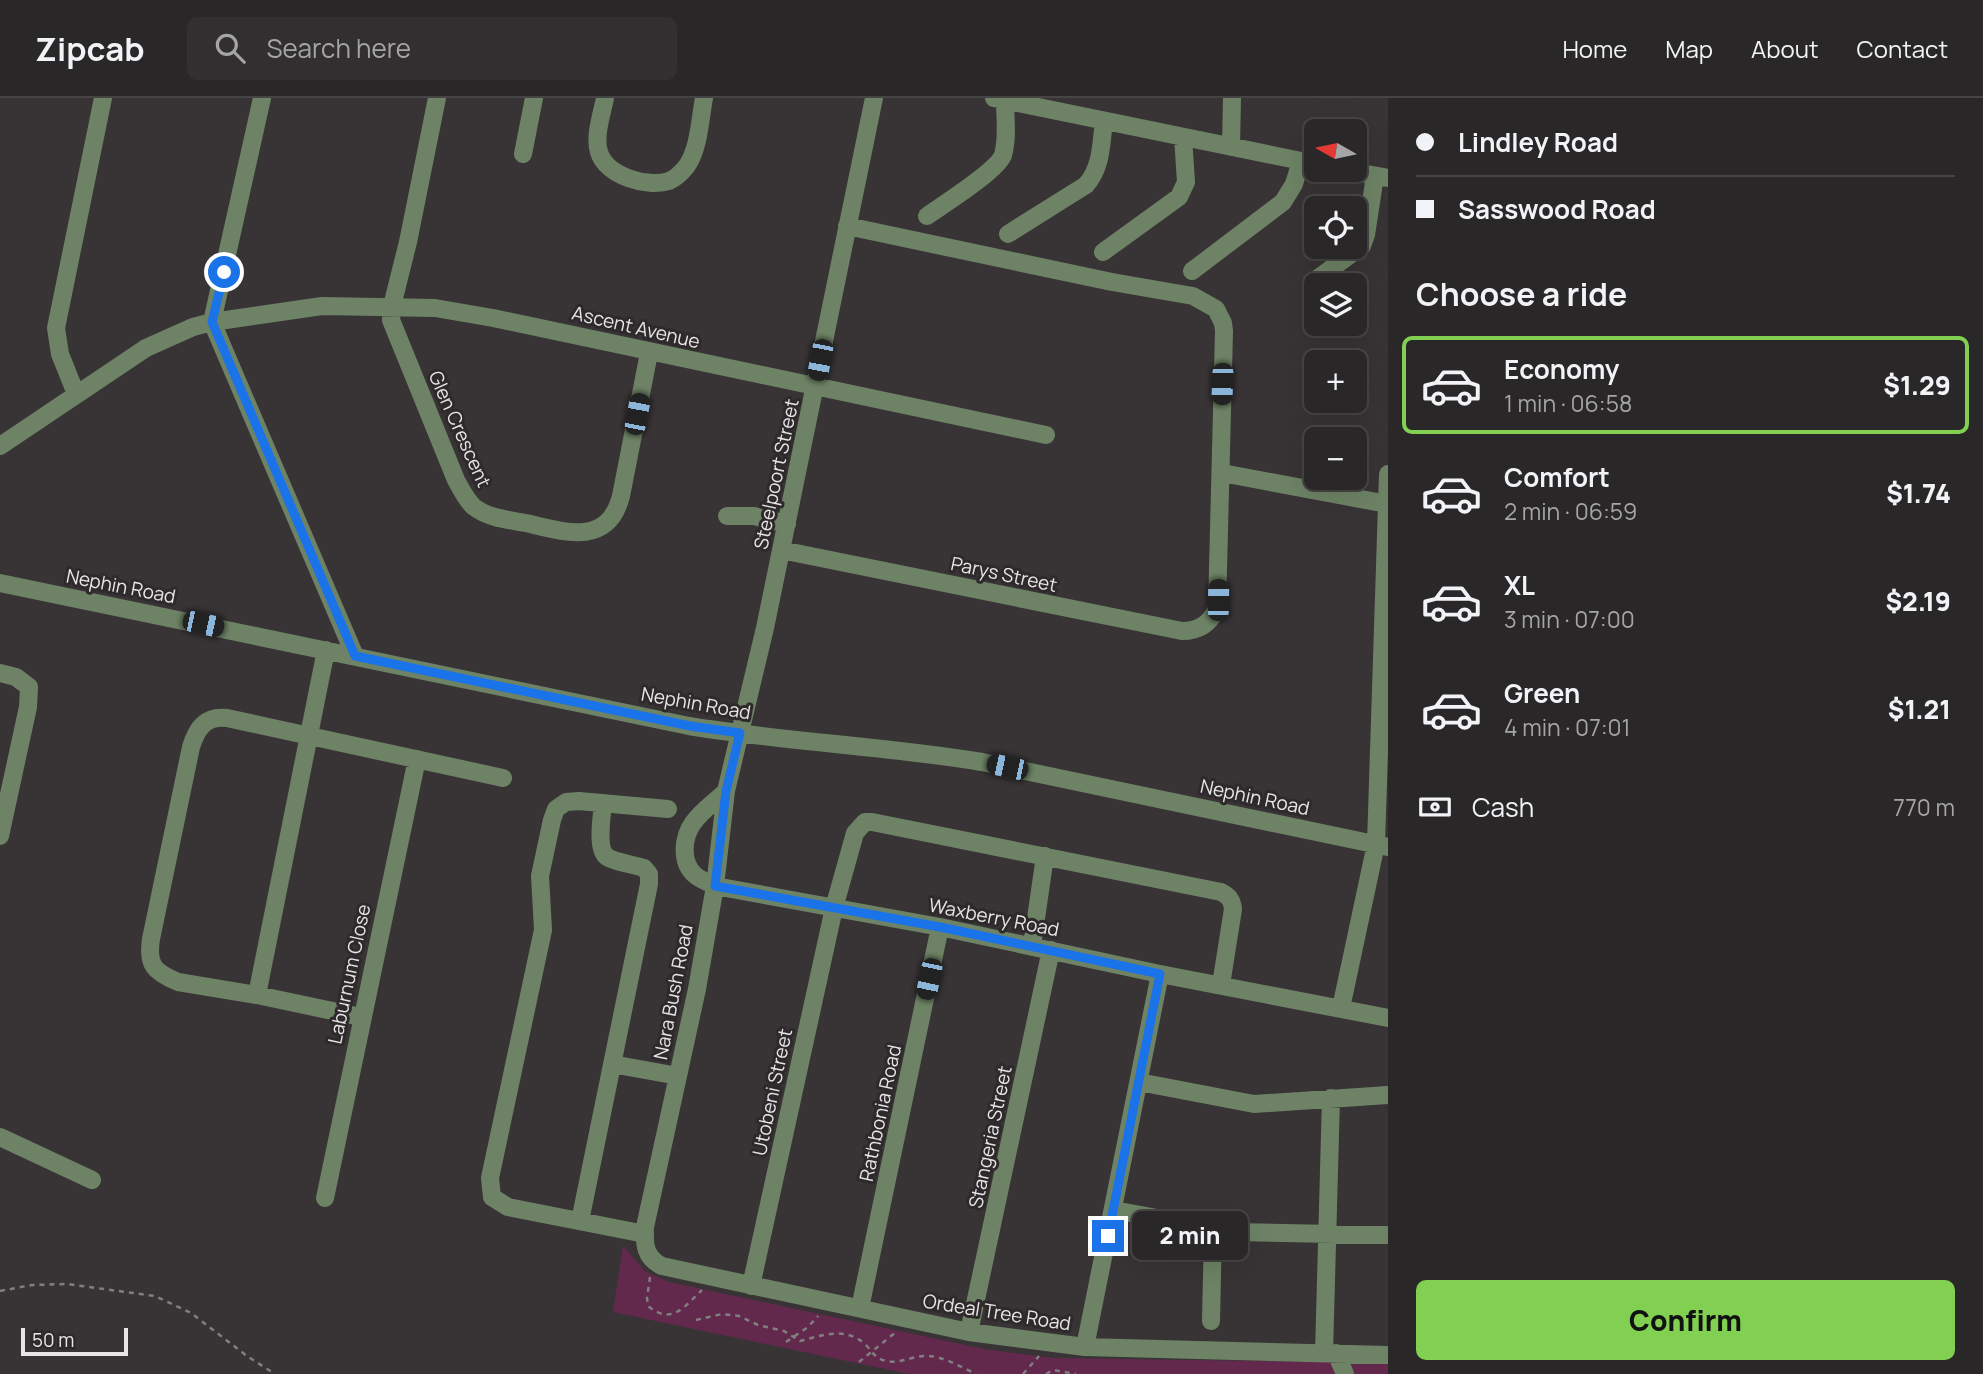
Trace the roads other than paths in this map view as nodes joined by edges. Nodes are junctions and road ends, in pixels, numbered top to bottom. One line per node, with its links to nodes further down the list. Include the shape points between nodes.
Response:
1 (103, 98): 27 (street, via 56,328 60,354)
2 (262, 98): 24 (street)
3 (438, 98): 23 (street)
4 (534, 98): 13 (street)
5 (605, 98): 6 (street, via 598,138 600,156 626,177 650,183 670,181 690,160)
6 (704, 98)
7 (874, 98): 18 (street, Steelpoort Street)
8 (1232, 98): 12 (street)
9 (999, 99): 10 (street); 17 (street, via 1004,144 1000,161)
10 (1104, 121): 11 (street); 19 (street, via 1092,178)
11 (1183, 137): 12 (street); 20 (street, via 1186,182 1179,197)
12 (1231, 147): 14 (street)
13 (523, 154)
14 (1304, 161)
15 (1304, 168): 21 (street, via 1283,202)
16 (1382, 177): 22 (street, via 1362,246)
17 (928, 216)
18 (847, 226): 26 (street, Steelpoort Street); 30 (street, via 1193,296 1210,304 1224,331)
19 (1008, 234)
20 (1103, 252)
21 (1192, 271)
22 (1325, 273)
23 (392, 306): 24 (street, Ascent Avenue, via 322,306); 25 (street, Ascent Avenue, via 493,318); 25 (street, Glen Crescent, via 394,329 456,480 470,502 489,515 576,534 601,527 617,513)
24 (212, 322): 27 (street, Ascent Avenue, via 146,348); 38 (street)
25 (649, 353): 26 (street, Ascent Avenue)
26 (815, 387): 28 (street, Ascent Avenue); 34 (street, Steelpoort Street)
27 (76, 394): 29 (street, Ascent Avenue)
28 (1046, 435)
29 (0, 446)
30 (1222, 473): 32 (street); 35 (street, Parys Street, via 1218,600 1213,616 1198,629 1182,631)
31 (1388, 474): 32 (street)
32 (1387, 505): 48 (street)
33 (727, 516): 34 (street, via 754,516)
34 (787, 524): 35 (street, Steelpoort Street)
35 (781, 550): 40 (street, Steelpoort Street)
36 (0, 583): 37 (street, Nephin Road)
37 (326, 650): 38 (street, Nephin Road); 41 (street)
38 (355, 656): 40 (street, Nephin Road)
39 (0, 673): 47 (street, via 29,687)
40 (740, 733): 44 (street, Nara Bush Road); 48 (street, Nephin Road, via 982,762)
41 (310, 737): 42 (street); 57 (street); 57 (street, via 218,717 199,727 149,951 159,972 178,982)
42 (417, 759): 43 (street); 59 (street, Laburnum Close)
43 (503, 778)
44 (726, 791): 50 (street, Nara Bush Road); 50 (street, Waxberry Road, via 694,821 684,848 695,875)
45 (603, 803): 46 (street); 61 (street, via 603,853 649,874); 70 (street, via 566,802 556,809 552,820 540,876 543,930 489,1189 492,1197 508,1207)
46 (668, 809)
47 (0, 836)
48 (1382, 845): 58 (street)
49 (1045, 856): 51 (street, Utobeni Street, via 865,822 855,832); 53 (street); 56 (street, via 1228,895 1233,909)
50 (715, 886): 51 (street, Waxberry Road); 62 (street, Nara Bush Road)
51 (834, 908): 52 (street, Waxberry Road); 76 (street, Utobeni Street)
52 (940, 927): 53 (street, Waxberry Road); 77 (street, Rathbonia Road)
53 (1031, 946): 54 (street, Waxberry Road)
54 (1051, 950): 55 (street, Waxberry Road); 79 (street, Stangeria Street)
55 (1160, 974): 56 (street, Waxberry Road); 63 (street)
56 (1221, 985): 58 (street, Waxberry Road)
57 (257, 995): 59 (street)
58 (1341, 1009): 60 (street, Waxberry Road)
59 (361, 1017): 68 (street, Laburnum Close)
60 (1388, 1018)
61 (612, 1064): 62 (street); 70 (street)
62 (678, 1076): 73 (street, Nara Bush Road)
63 (1139, 1082): 65 (street, via 1254,1104); 69 (street)
64 (1388, 1095): 65 (street)
65 (1331, 1098): 72 (street)
66 (0, 1137): 67 (street)
67 (92, 1180)
68 (325, 1198)
69 (1114, 1210): 71 (street); 80 (street)
70 (580, 1221): 73 (street)
71 (1213, 1230): 72 (street); 78 (street)
72 (1327, 1233): 74 (street); 81 (street)
73 (645, 1234): 75 (street, Nara Bush Road, via 645,1249)
74 (1388, 1235)
75 (653, 1260): 76 (street, Ordeal Tree Road)
76 (751, 1286): 77 (street, Ordeal Tree Road)
77 (860, 1308): 79 (street, Ordeal Tree Road)
78 (1211, 1321)
79 (969, 1332): 80 (street, Ordeal Tree Road)
80 (1085, 1346): 81 (street, Ordeal Tree Road)
81 (1330, 1353): 82 (street, Ordeal Tree Road); 83 (street)
82 (1388, 1355)
83 (1345, 1374)

